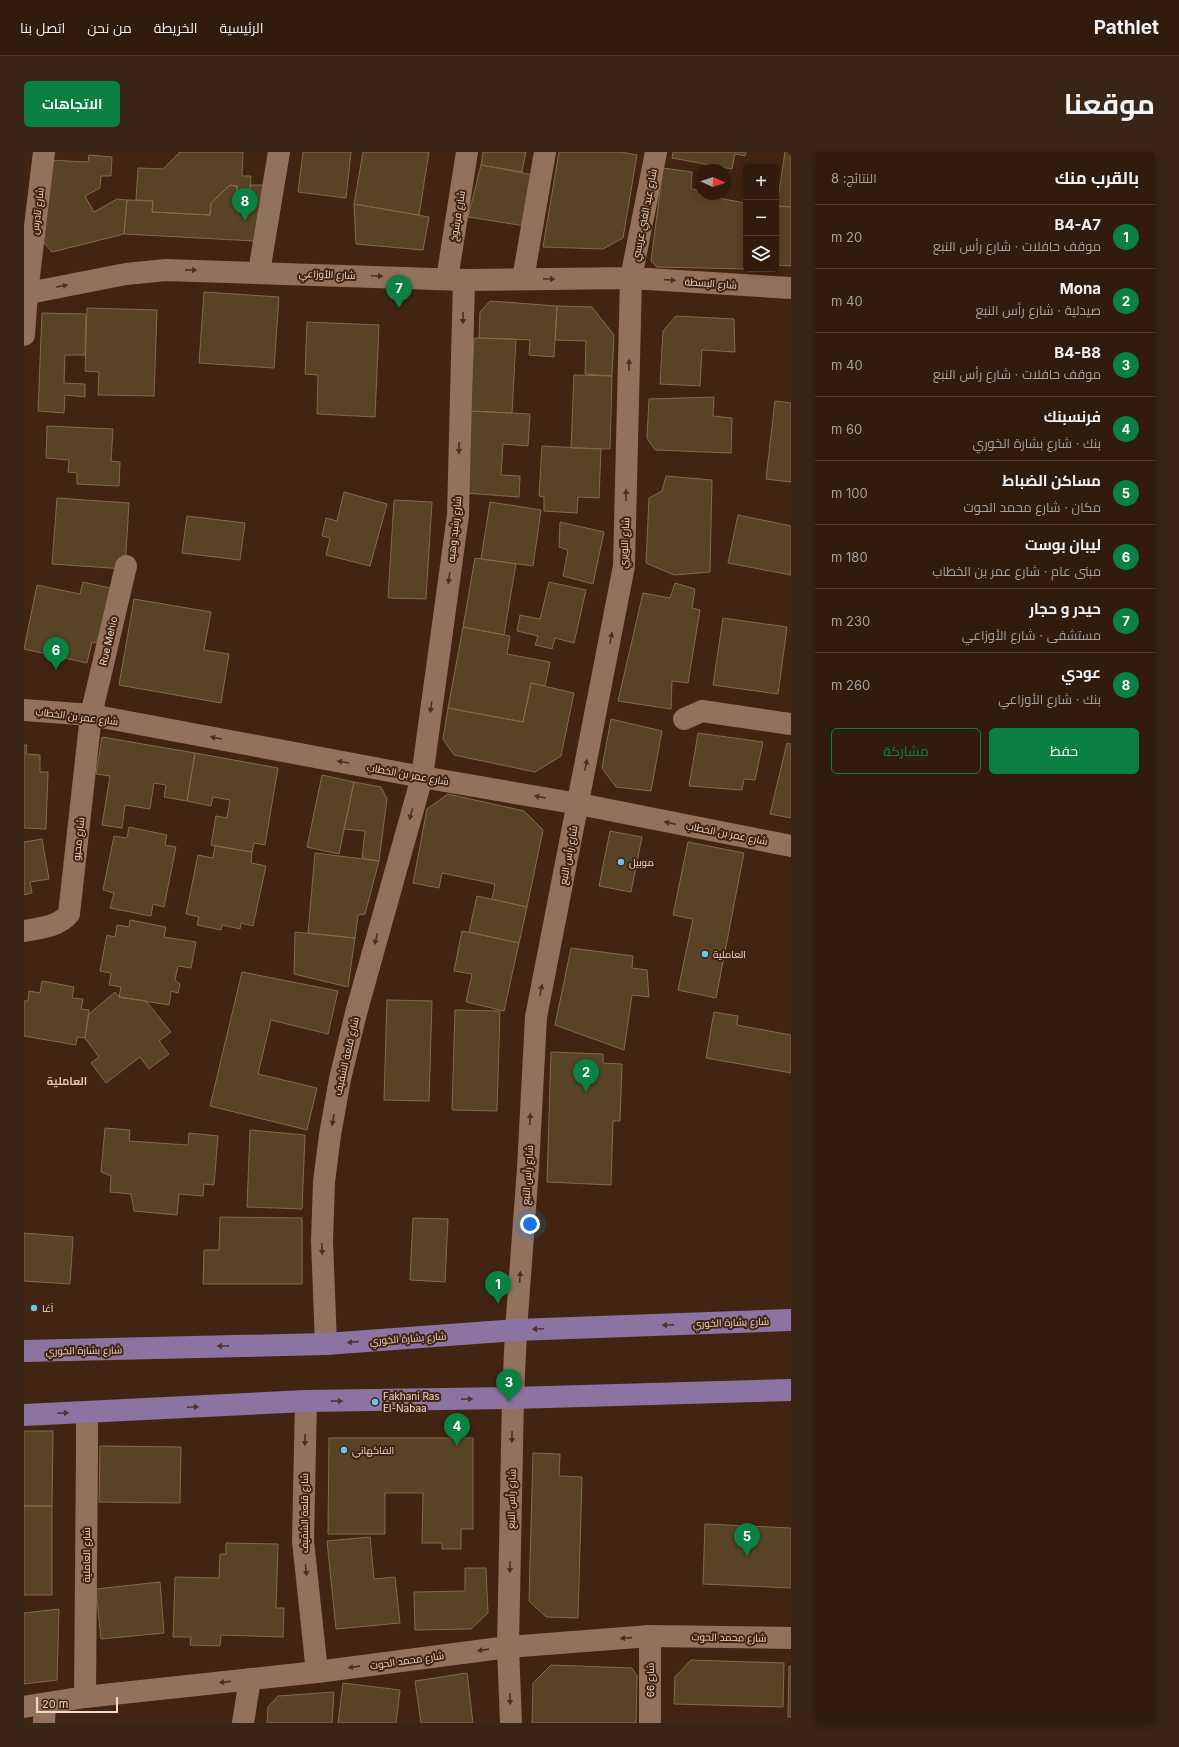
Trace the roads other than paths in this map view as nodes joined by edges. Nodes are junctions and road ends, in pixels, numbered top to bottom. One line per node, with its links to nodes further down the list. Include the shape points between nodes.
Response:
1 (44, 152): 11 (street, شارع تادرس)
2 (279, 152): 6 (street)
3 (467, 152): 8 (street, شارع فرشوخ)
4 (545, 152): 9 (street)
5 (656, 152): 7 (street, شارع عبد الغني عريسي)
6 (259, 272): 8 (street, شارع الأوزاعي, one-way to 8); 11 (street, شارع الأوزاعي, one-way to 6, via 126,274 166,270)
7 (631, 278): 9 (street, شارع الأوزاعي, one-way to 7); 10 (street, شارع البسطة, one-way to 10); 19 (street, شارع النويري, one-way to 7, via 624,566)
8 (455, 279): 9 (street, شارع الأوزاعي); 18 (street, شارع رشيد وهبه, one-way to 18, via 458,515)
9 (523, 279)
10 (791, 288)
11 (25, 293): 12 (street, شارع تادرس)
12 (24, 335)
13 (126, 566): 15 (street, Rue Mehio)
14 (24, 710): 15 (street, شارع عمر بن الخطاب)
15 (91, 715): 18 (street, شارع عمر بن الخطاب, one-way to 15); 21 (street, شارع محيو, via 69,914 58,923)
16 (684, 719): 17 (street, via 702,710)
17 (791, 724)
18 (422, 776): 19 (street, شارع عمر بن الخطاب, one-way to 18); 24 (street, شارع قلعة الشقيف, one-way to 24, via 356,1013 330,1135 324,1182 322,1241)
19 (579, 804): 20 (street, شارع عمر بن الخطاب, one-way to 19); 23 (street, شارع رأس النبع, one-way to 19, via 536,1017)
20 (791, 846)
21 (24, 931)
22 (791, 1320): 23 (main road, شارع بشارة الخوري, one-way to 23)
23 (516, 1330): 24 (main road, شارع بشارة الخوري, one-way to 24); 27 (street, شارع رأس النبع)
24 (326, 1344): 25 (main road, شارع بشارة الخوري, one-way to 25)
25 (24, 1351)
26 (791, 1390): 27 (main road)
27 (513, 1398): 28 (main road, one-way to 27); 33 (street, شارع رأس النبع, one-way to 33)
28 (306, 1401): 29 (main road, one-way to 28); 34 (street, شارع قلعة الشقيف, one-way to 34, via 303,1541)
29 (87, 1413): 30 (main road, one-way to 29); 36 (street, شارع العاملية)
30 (24, 1415)
31 (650, 1636): 32 (street, شارع محمد الحوت); 33 (street, شارع محمد الحوت, one-way to 33); 41 (street, شارع 66)
32 (791, 1638)
33 (508, 1647): 34 (street, شارع محمد الحوت, one-way to 34); 40 (street, شارع رأس النبع, one-way to 40)
34 (317, 1672): 35 (street, شارع محمد الحوت)
35 (250, 1679): 36 (street, شارع محمد الحوت, one-way to 36); 39 (street)
36 (85, 1697): 38 (street, شارع محمد الحوت)
37 (24, 1708): 38 (street, شارع محمد الحوت)
38 (45, 1714)
39 (243, 1723)
40 (512, 1723)
41 (650, 1723)

